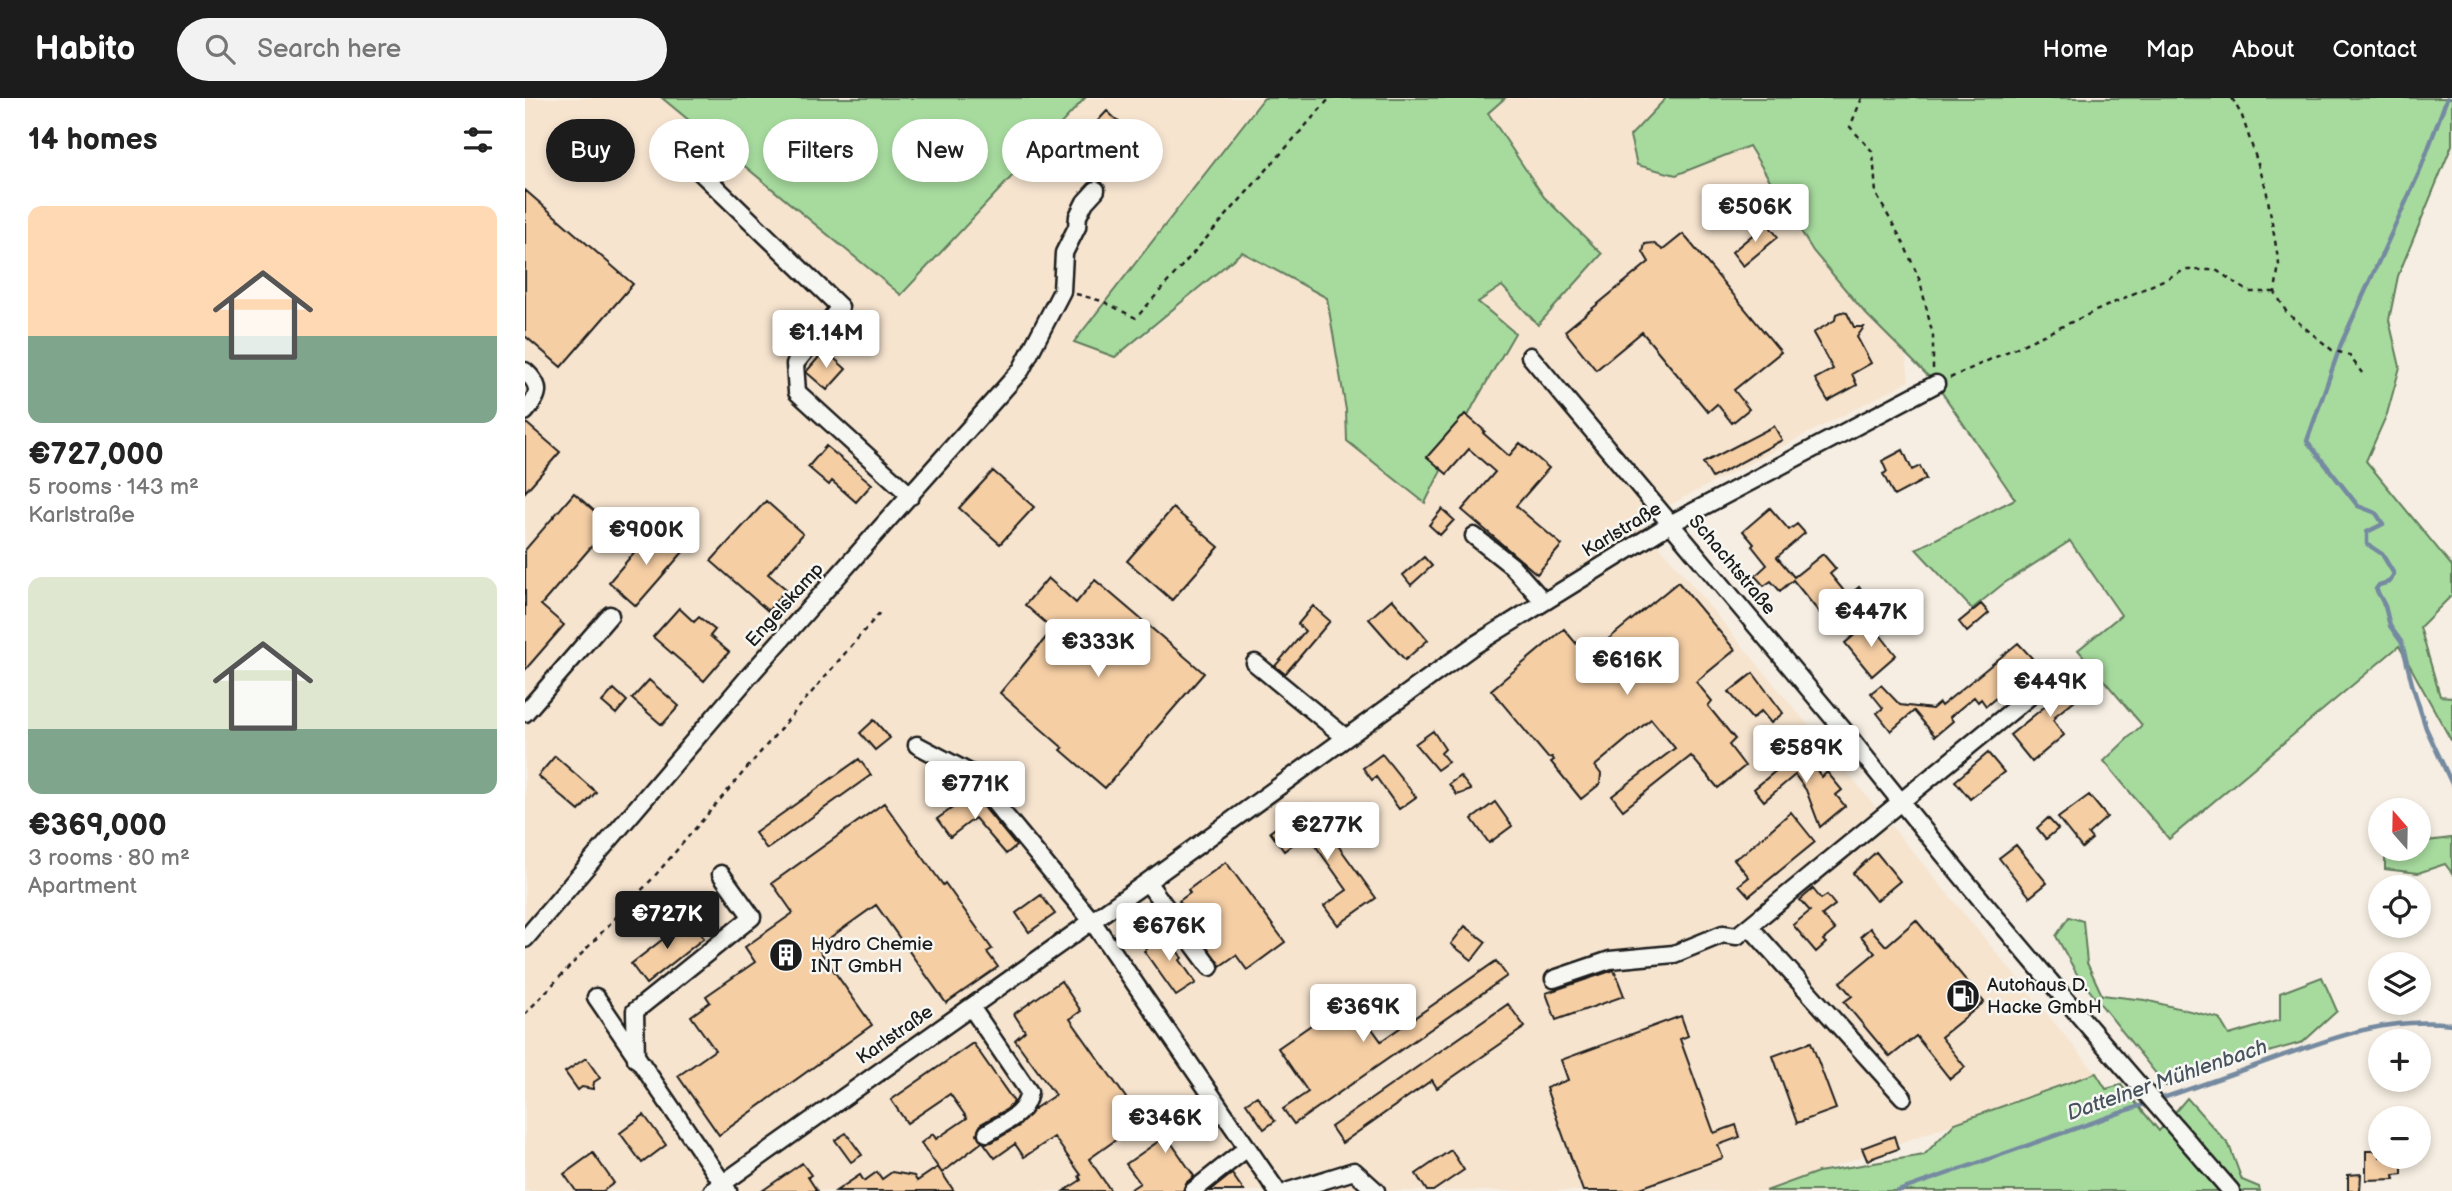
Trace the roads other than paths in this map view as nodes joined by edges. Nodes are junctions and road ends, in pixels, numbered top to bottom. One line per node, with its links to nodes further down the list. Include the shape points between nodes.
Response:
1 (711, 182): 7 (street, via 840,307 795,364 797,392)
2 (1096, 190): 7 (street, Engelskamp, via 1085,202 1064,253 1062,291 1021,370)
3 (1530, 356): 8 (street, Schachtstraße)
4 (525, 371): 6 (street, via 537,386 534,401)
5 (1936, 384): 8 (street, Karlstraße)
6 (525, 412)
7 (911, 496): 22 (street, Engelskamp, via 750,675)
8 (1669, 524): 10 (street, Karlstraße); 17 (street, Schachtstraße)
9 (1474, 536): 10 (street, via 1512,566)
10 (1544, 602): 15 (street, Karlstraße, via 1473,646)
11 (610, 615): 14 (street)
12 (1255, 663): 15 (street)
13 (2057, 673): 17 (street)
14 (525, 713)
15 (1346, 738): 19 (street, Karlstraße)
16 (917, 745): 20 (street, via 970,773)
17 (1900, 802): 21 (street); 36 (street, Schachtstraße)
18 (721, 873): 27 (street, via 752,917 635,1011)
19 (1147, 882): 20 (street, Karlstraße); 23 (street)
20 (1092, 921): 26 (street, Karlstraße); 30 (street)
21 (1743, 931): 24 (street, via 1674,954 1610,960); 28 (street)
22 (525, 939)
23 (1210, 967)
24 (1554, 979)
25 (596, 997): 27 (street, Karlstraße)
26 (971, 1007): 29 (street, via 1029,1091 1021,1112); 31 (street, Karlstraße)
27 (636, 1059): 31 (street, Karlstraße)
28 (1903, 1097)
29 (987, 1133)
30 (1247, 1148): 32 (street); 33 (street)
31 (721, 1189)
32 (1193, 1191)
33 (1277, 1191)
34 (1289, 1191): 35 (street, via 1354,1171)
35 (1377, 1191)
36 (2231, 1191)

